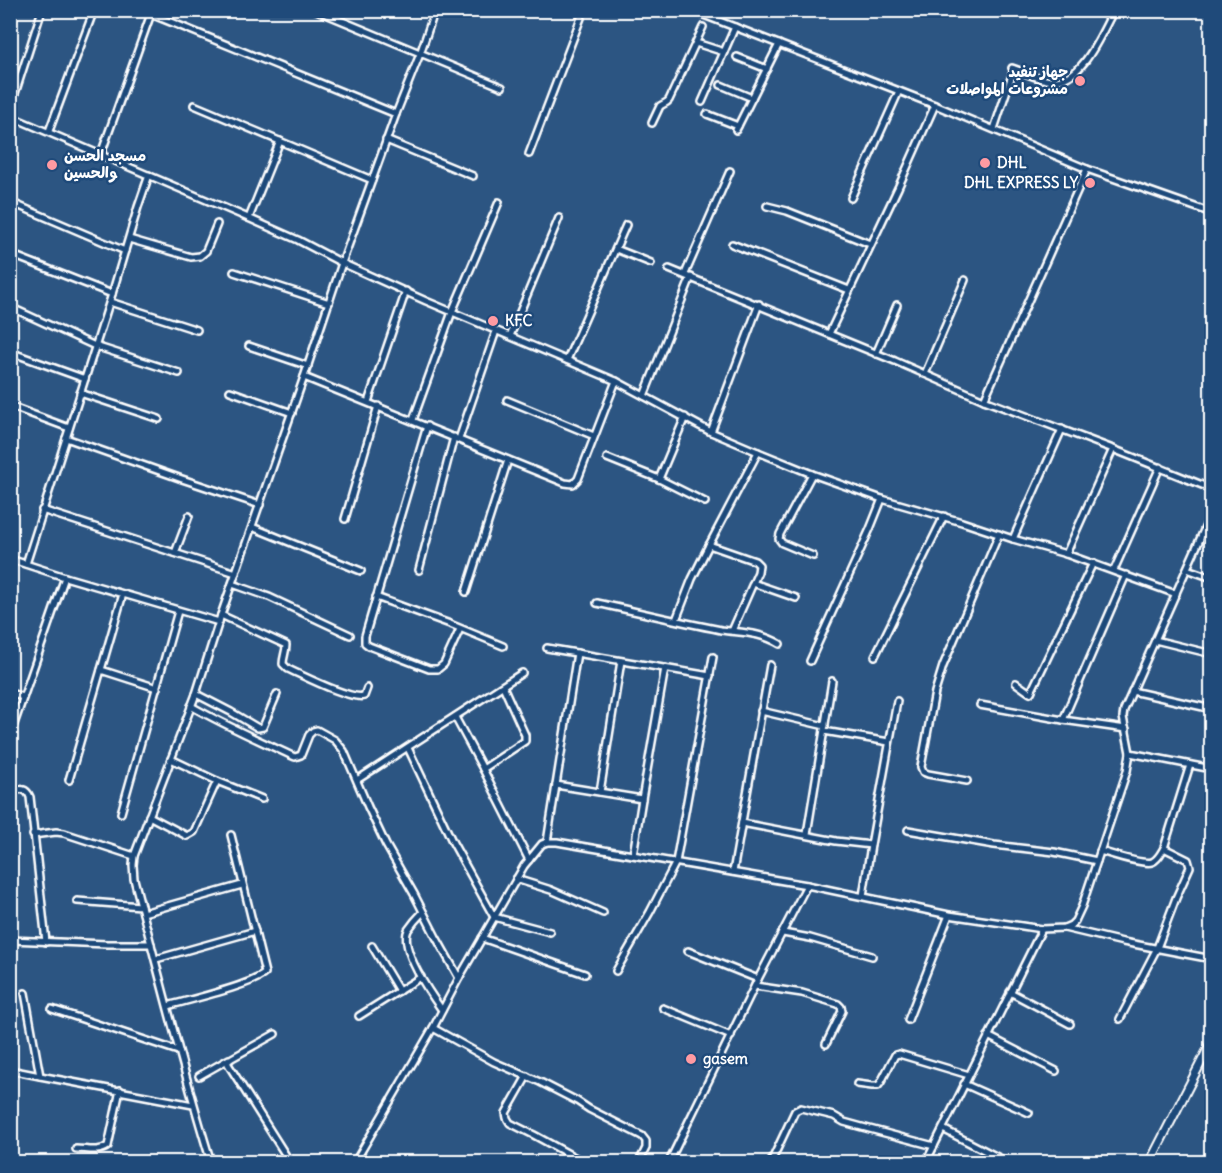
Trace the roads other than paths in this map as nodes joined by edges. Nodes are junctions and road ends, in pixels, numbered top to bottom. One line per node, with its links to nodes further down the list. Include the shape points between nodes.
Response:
1 (42, 10): 24 (street)
2 (94, 10): 30 (street)
3 (316, 10): 14 (street)
4 (435, 10): 14 (street)
5 (584, 10): 34 (street)
6 (691, 10): 10 (street)
7 (1114, 10): 29 (street, via 1089,55 1070,76 1050,81 1013,69)
8 (152, 12): 25 (street); 33 (street)
9 (703, 27): 11 (street)
10 (735, 27): 12 (street); 13 (street)
11 (696, 43): 13 (street); 28 (street, via 668,102 660,106)
12 (778, 44): 16 (street); 19 (street)
13 (724, 52): 21 (street)
14 (420, 54): 18 (street); 25 (street)
15 (737, 57): 16 (street)
16 (767, 69): 20 (street)
17 (721, 85): 20 (street)
18 (502, 87)
19 (899, 91): 23 (street); 40 (street)
20 (752, 98): 26 (street, via 737,128)
21 (702, 102)
22 (194, 105): 32 (street)
23 (935, 105): 29 (street); 51 (street)
24 (10, 109)
25 (396, 114): 31 (street)
26 (707, 114)
27 (10, 116): 30 (street)
28 (652, 123)
29 (994, 129): 35 (street)
30 (49, 131): 33 (street)
31 (386, 140): 38 (street); 39 (street)
32 (280, 141): 39 (street); 45 (street)
33 (101, 154): 37 (street)
34 (529, 154)
35 (1087, 169): 44 (street); 90 (street)
36 (730, 171): 59 (street)
37 (149, 175): 45 (street); 49 (street)
38 (473, 176)
39 (372, 180): 55 (street)
40 (851, 198)
41 (10, 202): 53 (street)
42 (499, 202): 70 (street)
43 (767, 206): 51 (street)
44 (1212, 213)
45 (249, 218): 55 (street)
46 (559, 218): 74 (street)
47 (217, 224): 49 (street, via 200,256 191,257)
48 (626, 225): 52 (street)
49 (129, 239): 53 (street)
50 (732, 244): 62 (street)
51 (870, 244): 62 (street)
52 (616, 249): 56 (street); 79 (street)
53 (125, 251): 64 (street)
54 (10, 254): 64 (street)
55 (342, 263): 63 (street); 66 (street)
56 (651, 263)
57 (669, 269): 59 (street)
58 (234, 272): 66 (street)
59 (684, 274): 60 (street)
60 (691, 277): 67 (street); 88 (street)
61 (965, 280): 82 (street)
62 (849, 290): 73 (street)
63 (406, 291): 70 (street); 91 (street)
64 (112, 294): 65 (street)
65 (110, 302): 71 (street); 75 (street)
66 (329, 303): 80 (street)
67 (759, 304): 73 (street); 101 (street)
68 (897, 305): 78 (street)
69 (10, 308): 75 (street)
70 (452, 312): 72 (street); 97 (street)
71 (197, 330)
72 (496, 331): 74 (street); 104 (street)
73 (829, 334): 78 (street)
74 (510, 336): 79 (street)
75 (95, 346): 81 (street); 84 (street)
76 (249, 346): 80 (street)
77 (10, 352): 84 (street)
78 (876, 354): 82 (street)
79 (567, 360): 85 (street)
80 (308, 366): 83 (street)
81 (179, 373)
82 (925, 374): 90 (street)
83 (304, 377): 91 (street); 94 (street)
84 (85, 379): 87 (street)
85 (616, 381): 88 (street); 102 (street)
86 (230, 391): 94 (street)
87 (80, 393): 96 (street); 99 (street)
88 (644, 396): 95 (street)
89 (507, 400): 102 (street)
90 (984, 400): 100 (street)
91 (368, 402): 93 (street)
92 (10, 406): 99 (street)
93 (378, 406): 97 (street); 120 (street)
94 (292, 413): 115 (street)
95 (685, 417): 101 (street); 111 (street)
96 (159, 419)
97 (413, 420): 98 (street)
98 (427, 426): 104 (street); 145 (street)
99 (69, 428): 103 (street)
100 (1062, 429): 105 (street); 124 (street)
101 (711, 432): 106 (street)
102 (594, 436): 108 (street, via 573,484)
103 (66, 438): 115 (street); 116 (street)
104 (457, 438): 108 (street); 133 (street)
105 (1113, 449): 109 (street); 127 (street)
106 (758, 452): 110 (street); 125 (street)
107 (607, 458): 111 (street)
108 (508, 460): 142 (street)
109 (1160, 467): 112 (street); 134 (street)
110 (812, 474): 113 (street); 128 (street, via 778,539)
111 (659, 479): 114 (street)
112 (1212, 489)
113 (882, 499): 119 (street); 164 (street)
114 (705, 502)
115 (260, 505): 122 (street)
116 (42, 510): 126 (street); 131 (street)
117 (1212, 512): 121 (street)
118 (189, 516): 126 (street)
119 (944, 516): 123 (street); 161 (street)
120 (345, 519)
121 (1209, 526): 132 (street)
122 (252, 527): 135 (street); 136 (street)
123 (999, 534): 124 (street); 199 (street, via 934,692 921,767 928,774)
124 (1013, 538): 127 (street)
125 (709, 545): 140 (street, via 755,561 759,565); 150 (street)
126 (175, 553): 136 (street)
127 (1066, 554): 130 (street)
128 (813, 556)
129 (10, 560): 131 (street)
130 (1093, 563): 134 (street); 171 (street, via 1031,692)
131 (26, 564): 138 (street)
132 (1187, 569): 139 (street); 144 (street)
133 (419, 570)
134 (1114, 570): 137 (street)
135 (361, 571)
136 (236, 573): 141 (street)
137 (1126, 575): 144 (street); 186 (street)
138 (65, 577): 143 (street); 179 (street)
139 (1212, 578)
140 (753, 582): 146 (street); 153 (street)
141 (232, 584): 149 (street); 154 (street)
142 (466, 592)
143 (123, 594): 148 (street); 167 (street)
144 (1176, 594): 155 (street)
145 (376, 597): 152 (street); 152 (street, via 365,643 429,669 444,664)
146 (796, 598)
147 (597, 603): 150 (street)
148 (178, 611): 151 (street); 173 (street)
149 (221, 615): 151 (street); 174 (street, via 286,645 283,664 288,669 359,697 364,696)
150 (676, 620): 153 (street)
151 (219, 622): 177 (street)
152 (460, 628): 157 (street)
153 (732, 631): 156 (street, via 758,634)
154 (350, 635)
155 (1155, 640): 160 (street); 175 (street)
156 (780, 644)
157 (503, 646)
158 (547, 648): 159 (street)
159 (577, 653): 163 (street); 201 (street)
160 (1212, 654)
161 (875, 656)
162 (713, 657): 169 (street)
163 (621, 661): 166 (street); 203 (street)
164 (810, 661)
165 (770, 664): 184 (street)
166 (666, 668): 169 (street); 205 (street)
167 (102, 670): 173 (street); 197 (street)
168 (522, 673): 172 (street)
169 (710, 676): 221 (street)
170 (832, 681): 188 (street)
171 (1016, 683)
172 (503, 686): 185 (street); 195 (street, via 525,741)
173 (157, 688): 206 (street)
174 (367, 688)
175 (1132, 691): 183 (street); 189 (street, via 1123,717)
176 (10, 693): 179 (street)
177 (196, 694): 178 (street, via 258,728 266,723); 182 (street)
178 (277, 694)
179 (23, 698): 187 (street)
180 (897, 701): 190 (street)
181 (980, 705): 186 (street)
182 (191, 706): 193 (street); 198 (street, via 295,757 301,754 309,735 317,730 335,740 344,751)
183 (1212, 709)
184 (761, 711): 188 (street); 208 (street)
185 (455, 717): 191 (street); 195 (street)
186 (1063, 720): 189 (street)
187 (14, 727)
188 (824, 728): 190 (street); 210 (street)
189 (1126, 729): 192 (street)
190 (889, 742): 214 (street)
191 (408, 748): 198 (street); 233 (street)
192 (1131, 753): 194 (street); 216 (street)
193 (171, 759): 200 (street); 207 (street)
194 (1190, 765): 196 (street); 215 (street)
195 (483, 769): 219 (street)
196 (1212, 769)
197 (69, 780)
198 (357, 780): 229 (street, via 386,845)
199 (967, 781)
200 (217, 782): 204 (street); 207 (street, via 194,832 187,836)
201 (556, 785): 203 (street); 213 (street)
202 (10, 791): 211 (street, via 28,792)
203 (600, 792): 205 (street)
204 (262, 799)
205 (642, 799): 217 (street)
206 (121, 813)
207 (149, 816): 218 (street)
208 (742, 823): 210 (street); 222 (street)
209 (908, 830): 220 (street)
210 (807, 834): 214 (street)
211 (33, 835): 218 (street, via 64,833); 241 (street)
212 (231, 835): 224 (street)
213 (547, 842): 217 (street); 219 (street)
214 (871, 845): 226 (street)
215 (1164, 848): 216 (street, via 1151,863); 244 (street, via 1188,860 1190,867)
216 (1100, 851): 220 (street)
217 (633, 855): 221 (street)
218 (134, 856): 228 (street, via 134,879)
219 (529, 860): 223 (street)
220 (1096, 861): 234 (street, via 1075,921)
221 (676, 862): 222 (street); 249 (street)
222 (733, 872): 225 (street)
223 (516, 879): 231 (street); 233 (street)
224 (242, 885): 230 (street); 236 (street)
225 (807, 885): 226 (street); 238 (street)
226 (863, 896): 232 (street)
227 (77, 901): 228 (street)
228 (141, 906): 230 (street)
229 (423, 912): 251 (street, via 408,931 406,943); 252 (street)
230 (143, 913): 242 (street)
231 (603, 913)
232 (949, 915): 235 (street); 264 (street)
233 (494, 917): 237 (street); 239 (street)
234 (1064, 928): 235 (street); 244 (street)
235 (1042, 930): 256 (street)
236 (255, 931): 247 (street); 258 (street, via 265,970 263,976)
237 (550, 932)
238 (783, 933): 246 (street); 253 (street)
239 (482, 938): 250 (street); 252 (street)
240 (10, 940): 241 (street)
241 (46, 942): 242 (street)
242 (151, 944): 247 (street)
243 (372, 946): 255 (street)
244 (1156, 948): 248 (street); 263 (street)
245 (688, 951): 253 (street)
246 (872, 956)
247 (156, 959): 258 (street)
248 (1212, 959)
249 (616, 971)
250 (585, 974)
251 (421, 977): 255 (street); 261 (street)
252 (459, 978): 261 (street)
253 (758, 979): 254 (street)
254 (755, 986): 268 (street); 271 (street, via 802,993 838,1004 842,1011)
255 (399, 991): 262 (street)
256 (1011, 992): 265 (street); 269 (street)
257 (25, 993): 277 (street)
258 (168, 1006): 272 (street)
259 (663, 1008): 268 (street)
260 (52, 1009): 272 (street)
261 (442, 1010): 266 (street)
262 (359, 1016)
263 (1119, 1019)
264 (908, 1020)
265 (1070, 1024)
266 (433, 1028): 279 (street); 290 (street)
267 (275, 1034): 273 (street)
268 (731, 1036): 293 (street)
269 (988, 1036): 275 (street); 276 (street)
270 (1212, 1041): 297 (street)
271 (826, 1044)
272 (178, 1051): 283 (street)
273 (232, 1058): 278 (street); 289 (street, via 229,1068)
274 (10, 1070): 277 (street)
275 (1056, 1071)
276 (969, 1075): 280 (street, via 899,1054 878,1086); 281 (street)
277 (40, 1076): 282 (street)
278 (199, 1076)
279 (527, 1076): 291 (street, via 506,1113 510,1123); 292 (street, via 642,1136 646,1149)
280 (857, 1084)
281 (964, 1084): 284 (street); 285 (street)
282 (120, 1090): 283 (street); 287 (street, via 108,1146 103,1150)
283 (193, 1105): 288 (street)
284 (1029, 1113)
285 (943, 1129): 286 (street); 296 (street)
286 (934, 1146): 294 (street, via 801,1108 795,1111); 295 (street)
287 (76, 1149)
288 (211, 1162)
289 (290, 1162)
290 (355, 1162)
291 (583, 1162)
292 (639, 1162)
293 (669, 1162)
294 (771, 1162)
295 (926, 1162)
296 (1007, 1162)
297 (1150, 1162)

